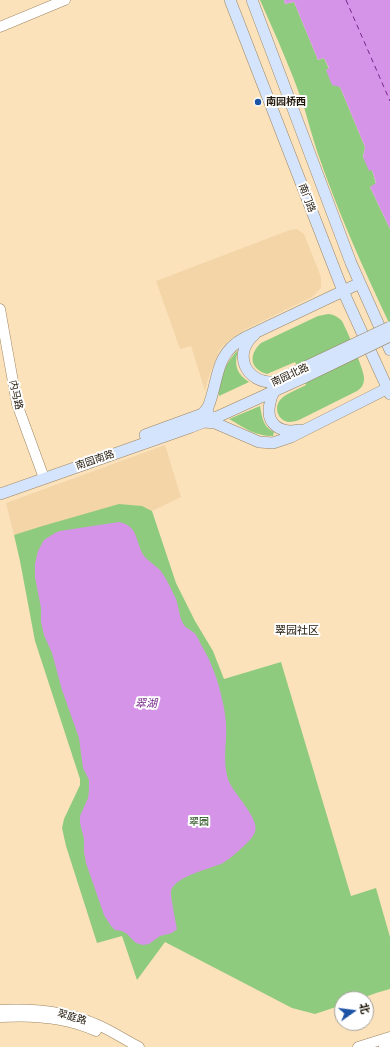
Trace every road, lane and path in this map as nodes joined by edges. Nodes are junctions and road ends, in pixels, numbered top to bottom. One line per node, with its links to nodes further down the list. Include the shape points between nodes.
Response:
1 (66, 0): 4 (street)
2 (230, 0): 6 (main road, 南门路)
3 (252, 0): 5 (main road, 南门路)
4 (0, 27)
5 (360, 283): 6 (main road); 11 (main road, 南门路)
6 (343, 291): 9 (main road); 14 (main road, 南门路)
7 (0, 308): 18 (street, 内马路, via 17,404)
8 (390, 327): 12 (main road, 南园北路, bridge)
9 (261, 329): 13 (main road, via 246,345 244,363 254,377); 15 (main road, via 238,340 229,348 220,365 209,404)
10 (390, 336): 12 (main road, 南园北路, bridge)
11 (390, 350)
12 (303, 373): 13 (main road, 南园北路)
13 (276, 385): 15 (main road, 南园北路); 17 (main road, via 269,406 272,422 285,431)
14 (389, 390): 17 (main road)
15 (201, 419): 16 (main road, 南园北路); 17 (main road, via 257,441 270,443)
16 (190, 423): 18 (main road, 南园南路)
17 (306, 429)
18 (42, 475): 19 (main road, 南园南路); 20 (main road, 南园南路)
19 (0, 486)
20 (0, 494)
21 (0, 1010): 26 (street, 翠庭路, via 33,1009 78,1017)
22 (0, 1017): 25 (street, 翠庭路, via 57,1019 94,1030)
23 (390, 1037): 27 (street)
24 (390, 1045): 28 (street)
25 (124, 1047)
26 (139, 1047)
27 (358, 1047)
28 (384, 1047)

